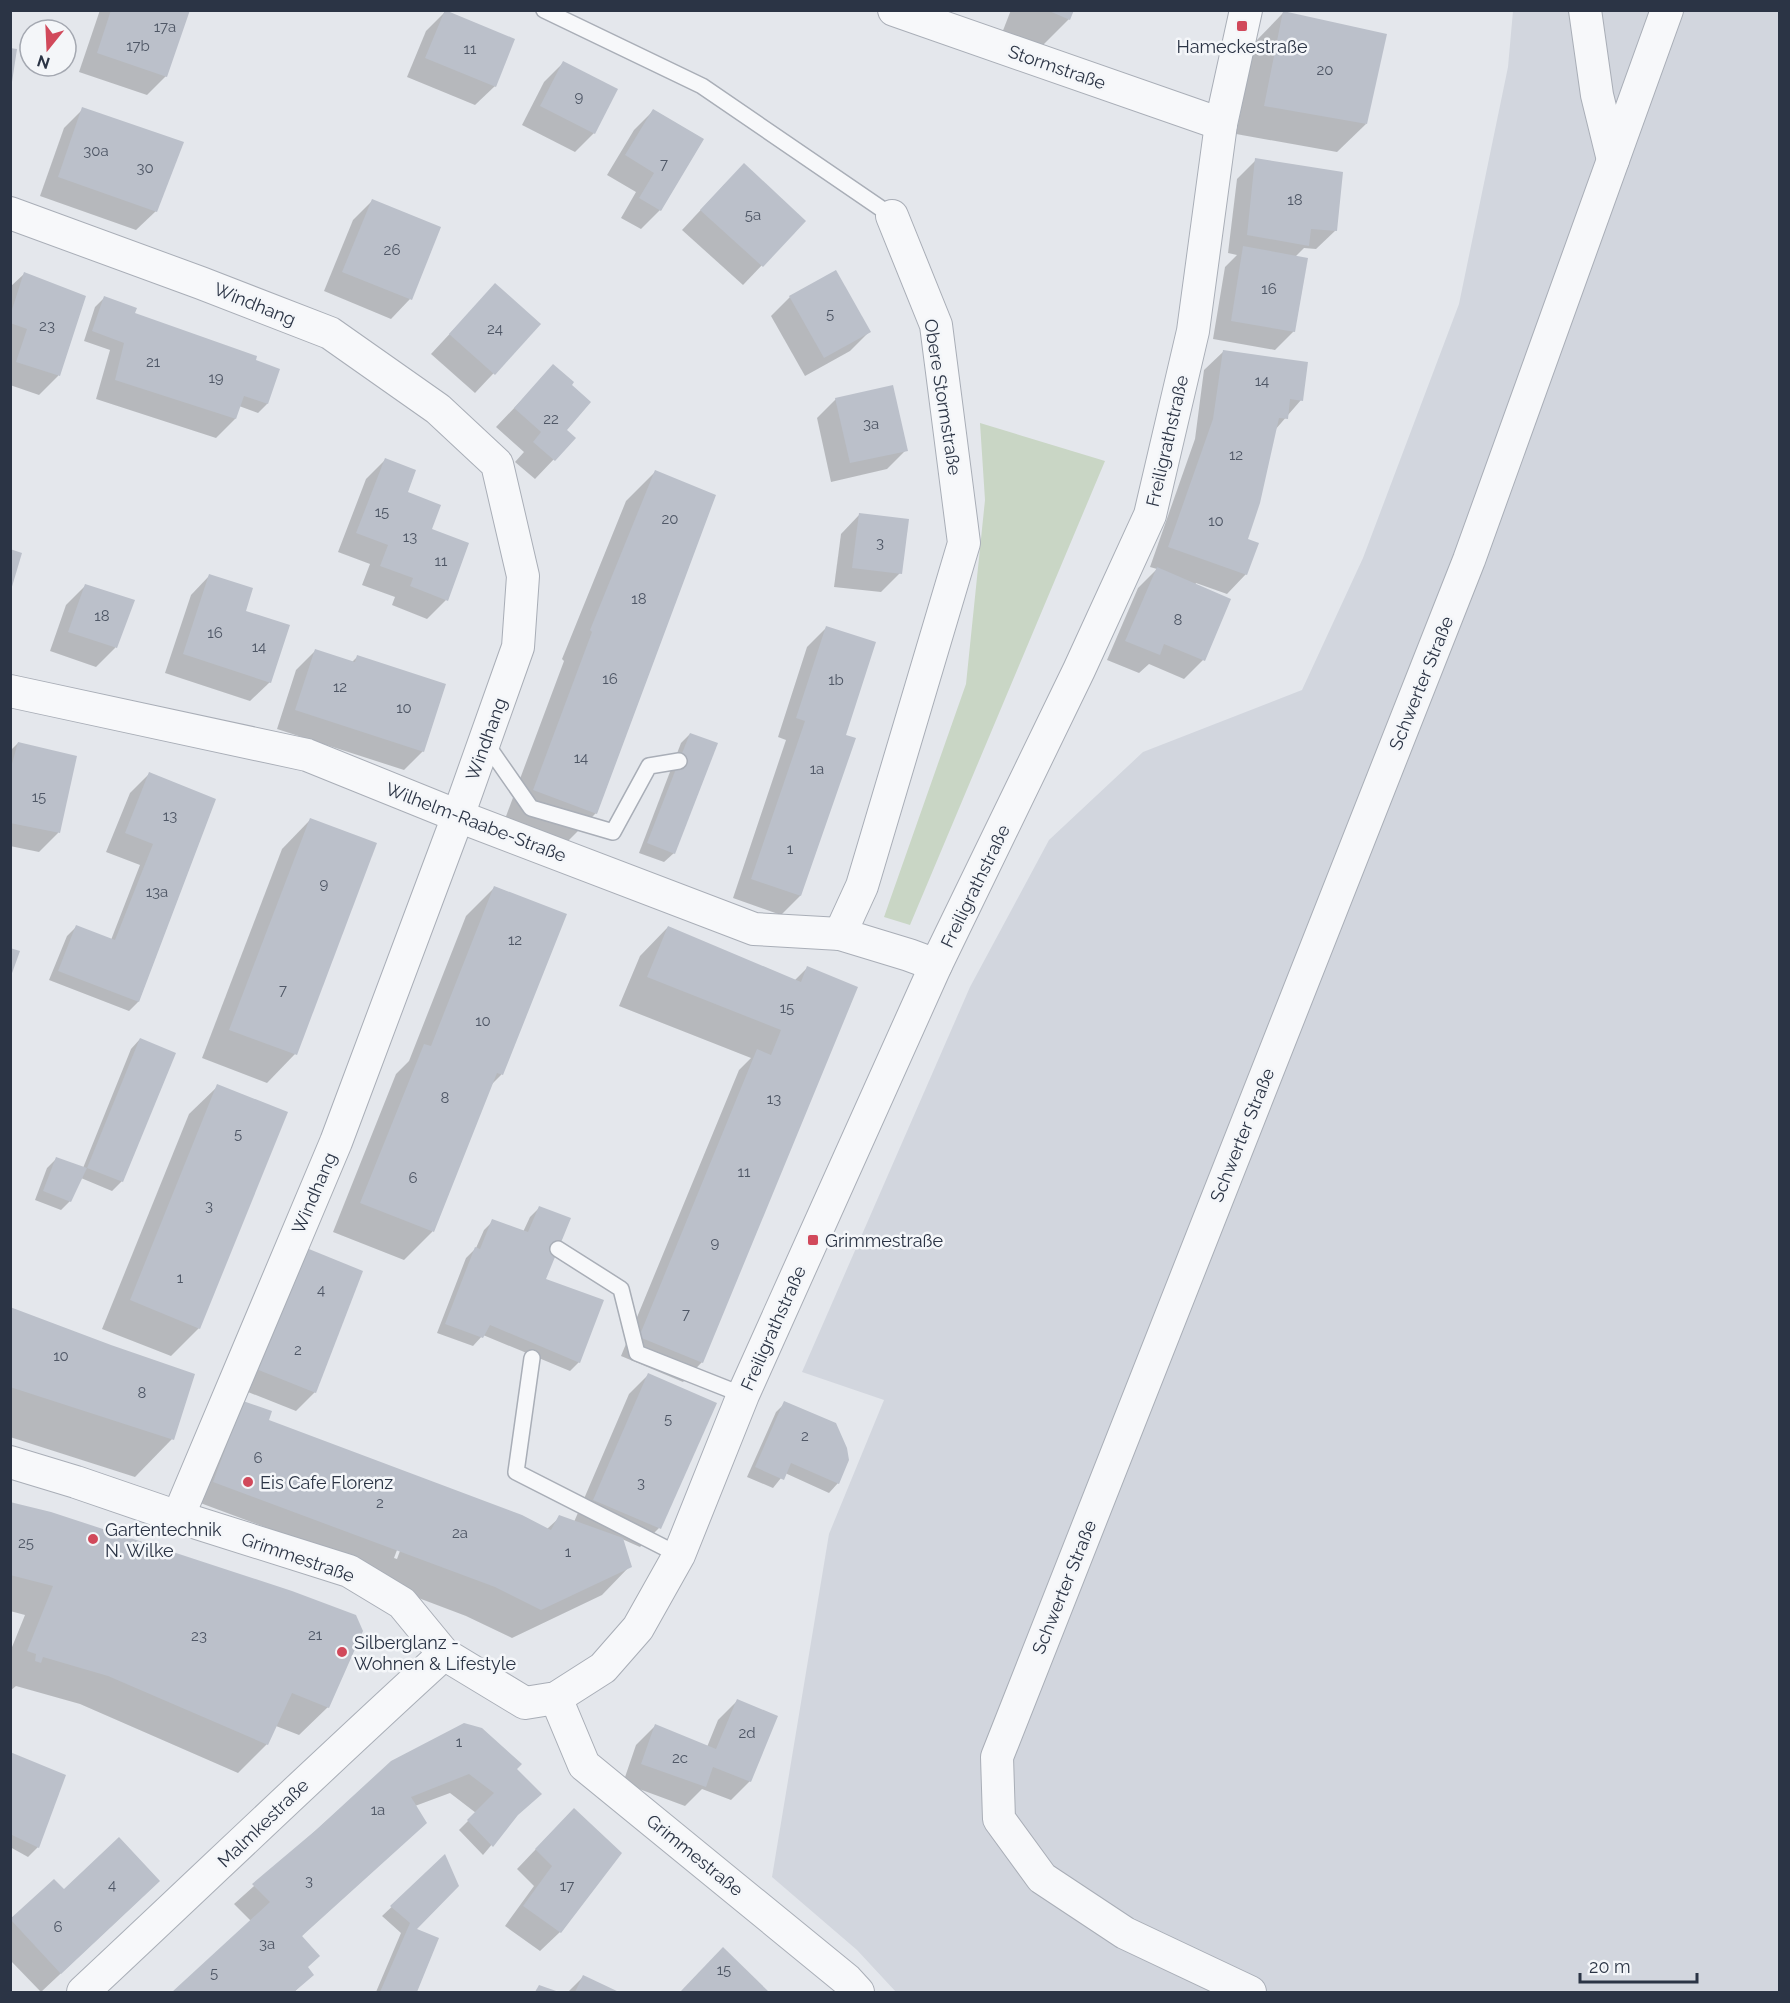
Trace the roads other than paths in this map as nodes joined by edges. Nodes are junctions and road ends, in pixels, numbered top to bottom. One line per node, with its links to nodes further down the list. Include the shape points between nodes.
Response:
1 (544, 10): 9 (lane, Obere Stormstraße, via 702,86)
2 (894, 10): 6 (street, Stormstraße)
3 (1246, 10): 6 (street, Freiligrathstraße)
4 (1585, 10): 7 (street, via 1597,95)
5 (1667, 10): 7 (street, Schwerter Straße)
6 (1221, 124): 15 (street, Freiligrathstraße, via 1193,332 1150,515)
7 (1613, 160): 26 (street, Schwerter Straße, via 1469,560 997,1756 999,1819 1042,1878 1125,1933)
8 (10, 213): 11 (street, Windhang, via 330,333 438,409 497,464 523,576 518,647)
9 (892, 216): 14 (street, Obere Stormstraße, via 936,325 964,543 862,886)
10 (10, 691): 13 (street, Wilhelm-Raabe-Straße, via 307,755)
11 (485, 742): 12 (lane, via 531,808 613,832 650,766); 13 (street, Windhang)
12 (679, 761)
13 (458, 816): 14 (street, Wilhelm-Raabe-Straße, via 754,930); 20 (street, Windhang, via 336,1142)
14 (840, 934): 15 (street, Wilhelm-Raabe-Straße)
15 (936, 965): 18 (street, Freiligrathstraße)
16 (558, 1249): 18 (lane, via 621,1289 637,1353)
17 (532, 1358): 21 (lane, via 516,1472)
18 (743, 1395): 21 (street, Freiligrathstraße)
19 (10, 1462): 20 (street, Grimmestraße)
20 (178, 1517): 22 (street, Grimmestraße, via 349,1571 402,1603)
21 (679, 1555): 23 (street, Freiligrathstraße, via 638,1628 603,1668)
22 (444, 1654): 23 (street, Grimmestraße, via 525,1703); 24 (street, Malmkestraße)
23 (556, 1698): 25 (street, Grimmestraße, via 585,1764)
24 (84, 1992)
25 (858, 1992)
26 (1250, 1992)

